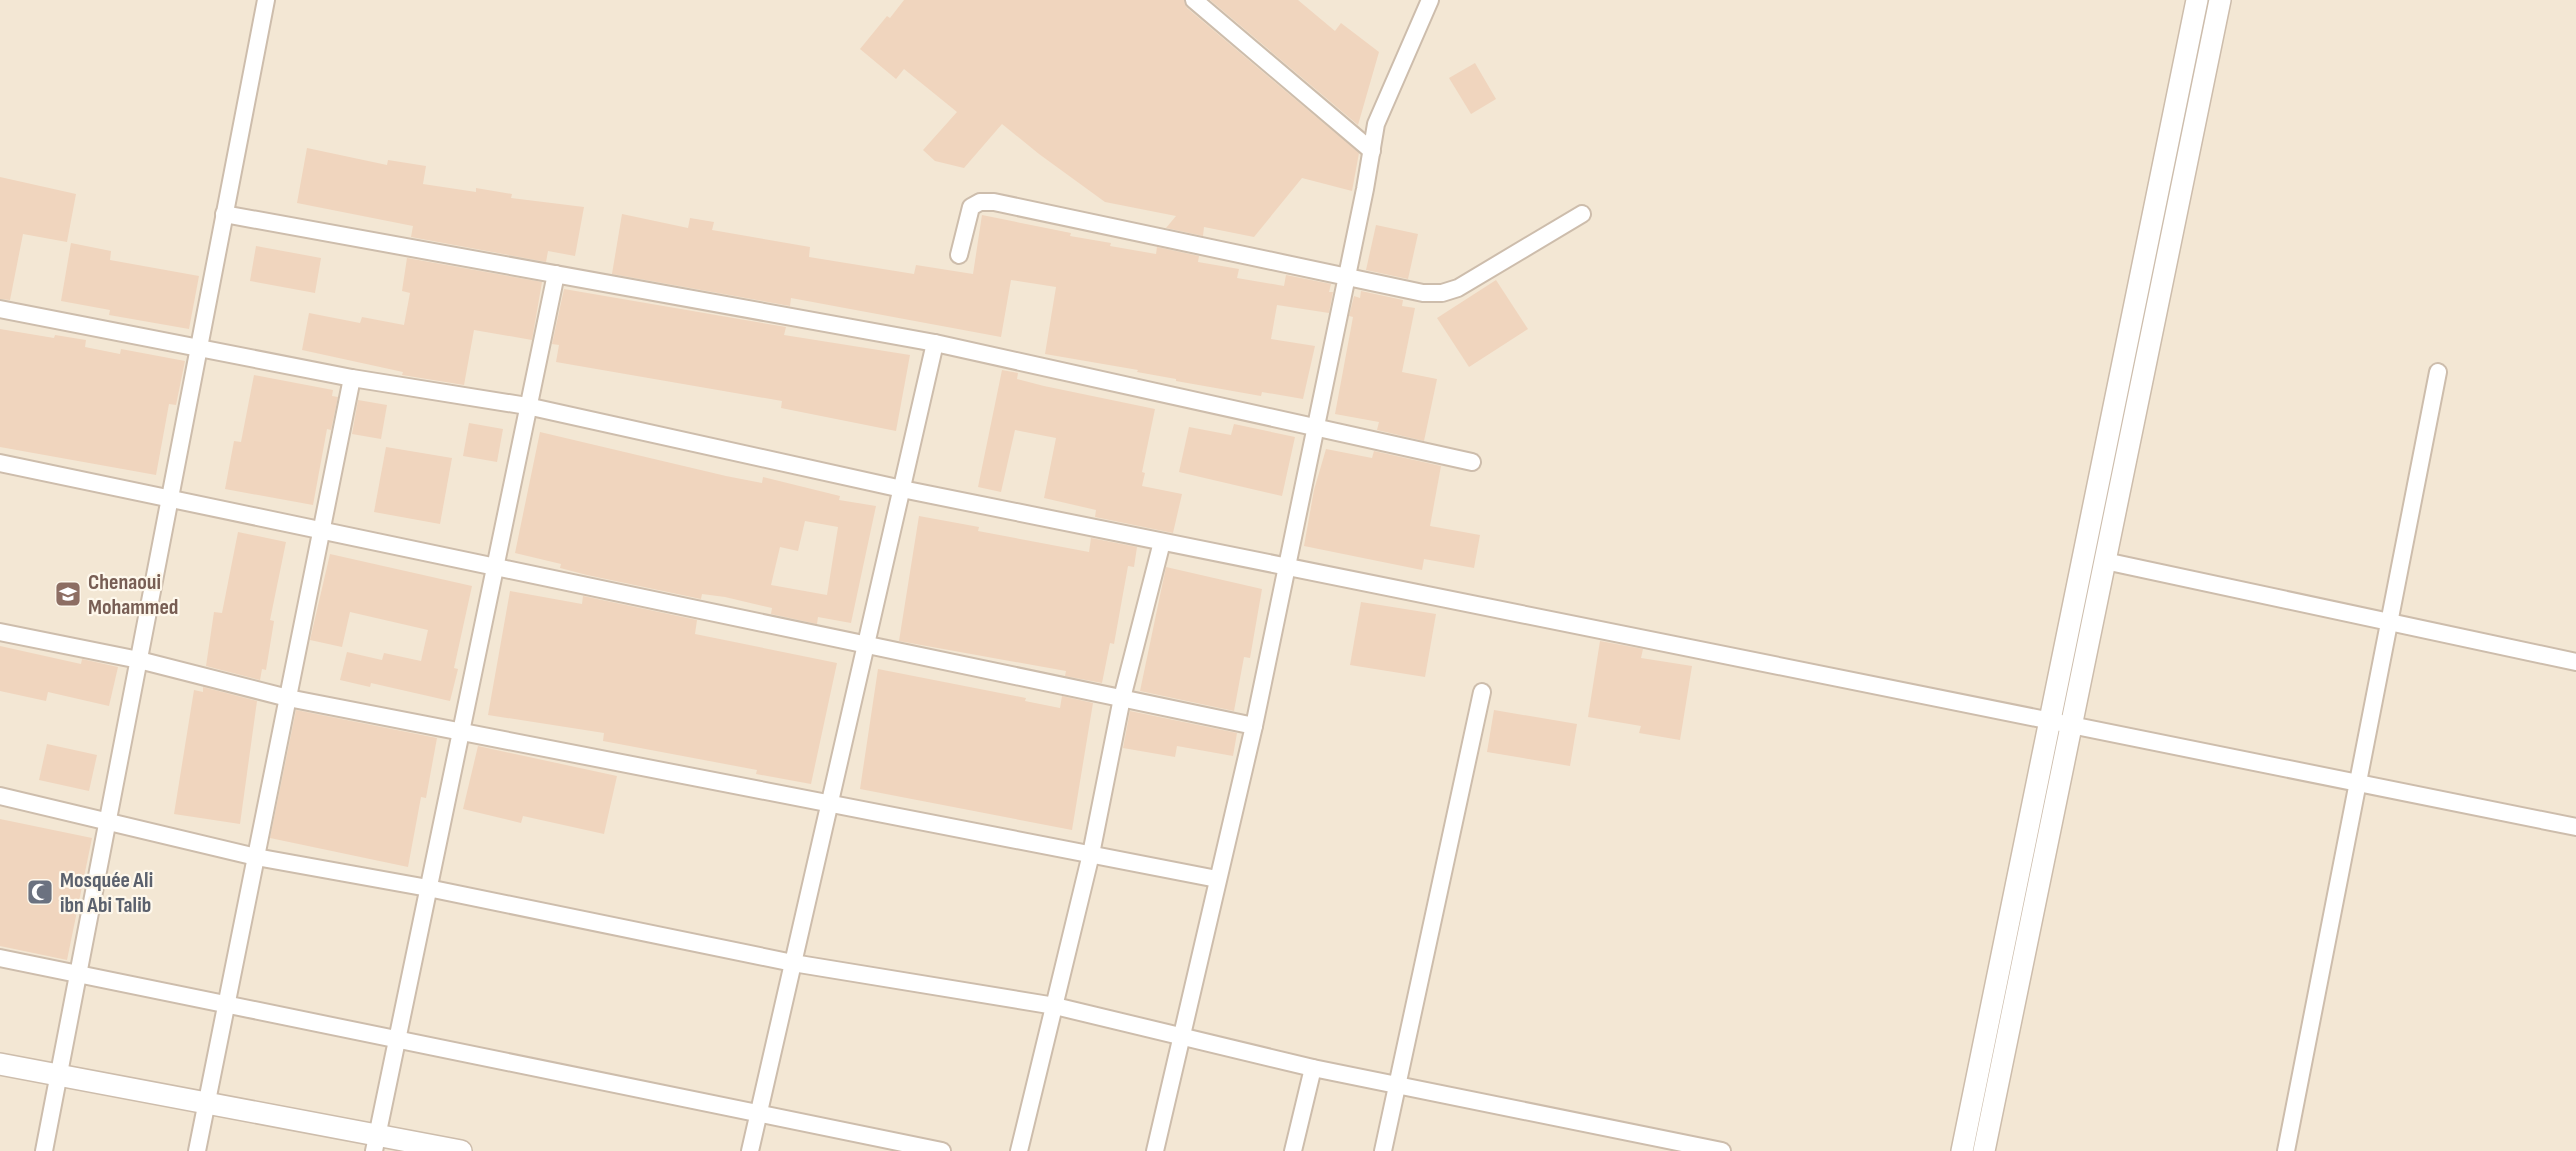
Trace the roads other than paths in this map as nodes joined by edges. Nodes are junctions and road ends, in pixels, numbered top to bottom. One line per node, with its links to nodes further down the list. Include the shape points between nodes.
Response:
1 (266, 0): 7 (street)
2 (1194, 0): 6 (street)
3 (1430, 0): 6 (street, via 1376,124)
4 (2197, 0): 36 (street)
5 (2220, 0): 25 (street)
6 (1372, 151): 11 (street)
7 (224, 214): 10 (street); 14 (street)
8 (1582, 214): 11 (street, via 1458,288 1442,293)
9 (959, 255): 11 (street, via 971,207 994,202)
10 (556, 274): 13 (street); 17 (street)
11 (1346, 278): 18 (street)
12 (0, 309): 14 (street)
13 (935, 343): 18 (street); 21 (street)
14 (199, 347): 16 (street); 22 (street)
15 (2438, 372): 28 (street)
16 (352, 378): 17 (street); 23 (street)
17 (527, 406): 21 (street); 26 (street)
18 (1315, 426): 19 (street); 27 (street)
19 (1472, 462)
20 (0, 464): 22 (street)
21 (902, 489): 24 (street); 30 (street)
22 (170, 499): 23 (street); 31 (street)
23 (321, 531): 26 (street); 34 (street)
24 (1162, 542): 27 (street); 35 (street)
25 (2105, 561): 28 (street); 37 (street)
26 (494, 567): 30 (street); 39 (street)
27 (1288, 567): 36 (street); 38 (street)
28 (2389, 622): 32 (street); 40 (street)
29 (0, 632): 31 (street)
30 (866, 645): 35 (street); 42 (street)
31 (139, 660): 34 (street); 43 (street)
32 (2576, 662)
33 (1482, 692): 59 (street)
34 (288, 698): 39 (street); 46 (street)
35 (1122, 698): 38 (street); 45 (street)
36 (2049, 721): 37 (street); 73 (street)
37 (2071, 725): 40 (street); 74 (street)
38 (1254, 726): 47 (street)
39 (461, 730): 42 (street); 48 (street)
40 (2359, 784): 44 (street); 75 (street)
41 (0, 796): 43 (street)
42 (830, 802): 45 (street); 50 (street)
43 (108, 820): 46 (street); 51 (street)
44 (2576, 827)
45 (1091, 854): 47 (street); 53 (street)
46 (256, 857): 48 (street); 52 (street)
47 (1217, 879): 54 (street)
48 (428, 888): 50 (street); 55 (street)
49 (0, 958): 51 (street)
50 (794, 963): 53 (street); 61 (street)
51 (78, 975): 52 (street); 58 (street)
52 (226, 1006): 55 (street); 60 (street)
53 (1055, 1006): 54 (street); 68 (street)
54 (1182, 1037): 57 (street); 69 (street)
55 (397, 1040): 61 (street); 62 (street)
56 (0, 1064): 58 (street)
57 (1313, 1068): 59 (street); 70 (street)
58 (59, 1075): 60 (street); 63 (street)
59 (1399, 1083): 71 (street); 72 (street)
60 (206, 1103): 62 (street); 64 (street)
61 (759, 1113): 66 (street); 67 (street)
62 (375, 1143): 65 (street)
63 (44, 1151)
64 (197, 1151)
65 (461, 1151)
66 (750, 1151)
67 (942, 1151)
68 (1019, 1151)
69 (1155, 1151)
70 (1293, 1151)
71 (1383, 1151)
72 (1722, 1151)
73 (1962, 1151)
74 (1984, 1151)
75 (2286, 1151)

